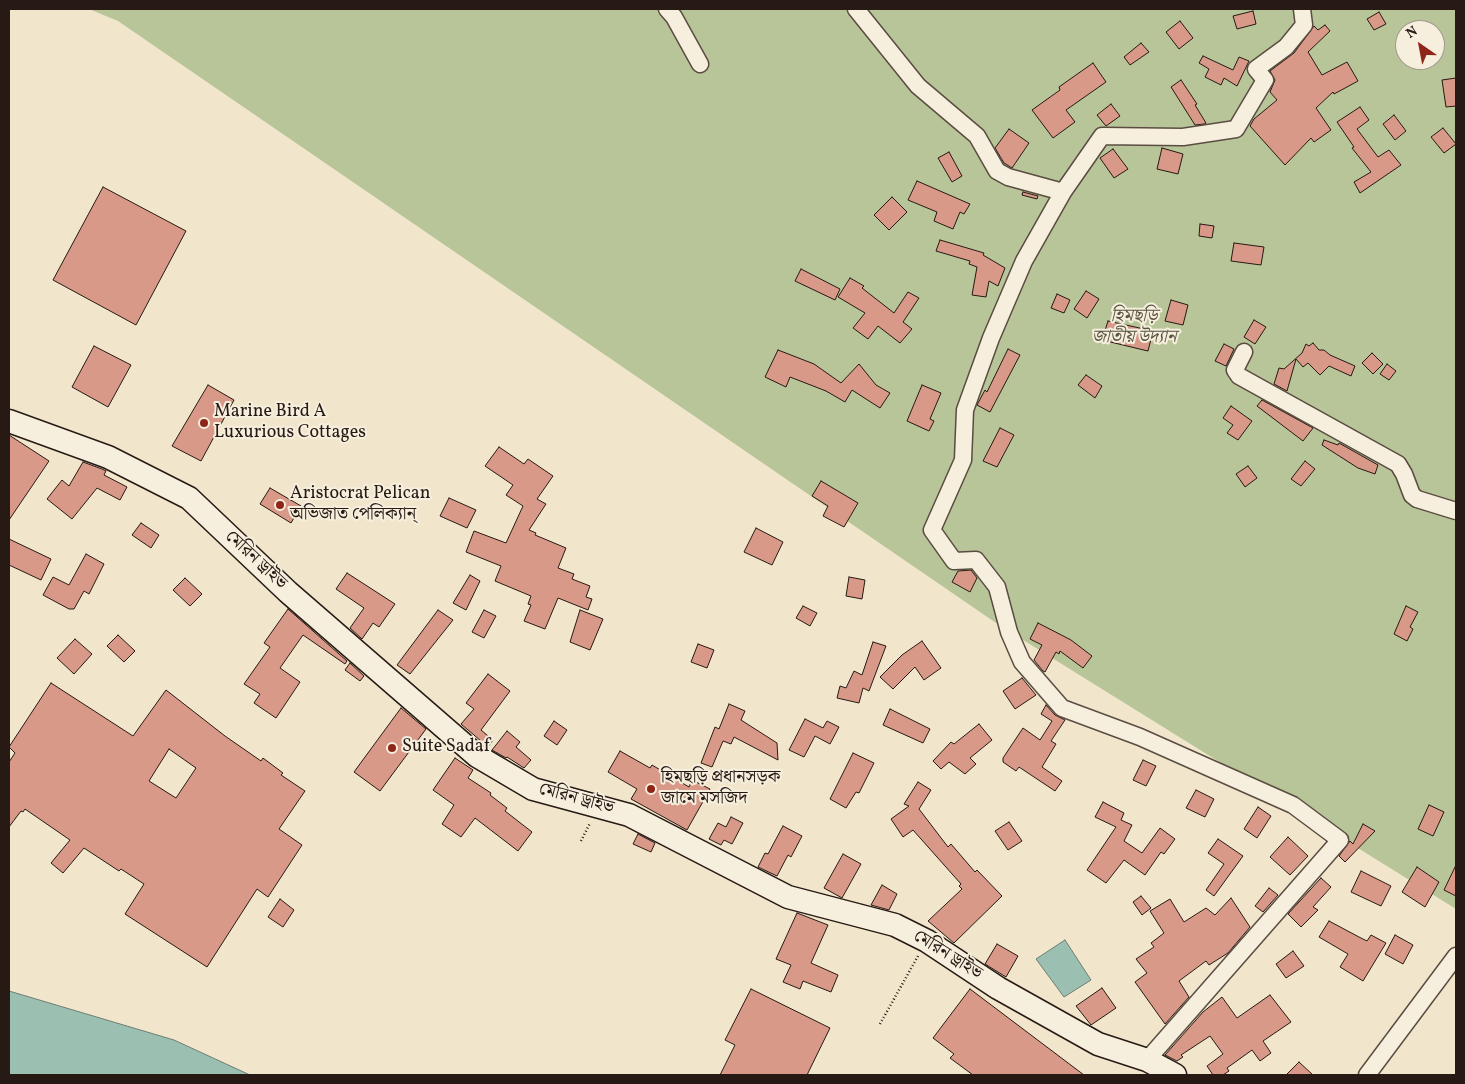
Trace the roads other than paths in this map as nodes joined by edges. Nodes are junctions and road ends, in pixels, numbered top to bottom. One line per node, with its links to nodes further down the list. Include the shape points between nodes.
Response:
1 (667, 9): 4 (street)
2 (856, 9): 5 (street, via 918,86 977,136 997,171)
3 (1302, 9): 5 (street, via 1304,25 1286,47 1256,69 1265,80 1236,130 1183,137 1102,136)
4 (700, 64)
5 (1063, 192): 10 (street, via 1024,261 991,338 965,410 963,460 932,530 954,561 976,560 997,586 1009,632 1022,662 1062,708 1140,737 1293,805 1340,840)
6 (1244, 352): 8 (street, via 1235,370 1238,376 1398,464 1416,499)
7 (9, 421): 10 (main road, মেরিন ড্রাইভ, via 108,456 189,498 288,592 477,756 533,789 629,815 788,897 895,925 1098,1044)
8 (1456, 511)
9 (1456, 956): 12 (street)
10 (1147, 1060): 11 (main road, মেরিন ড্রাইভ)
11 (1174, 1075)
12 (1367, 1075)

